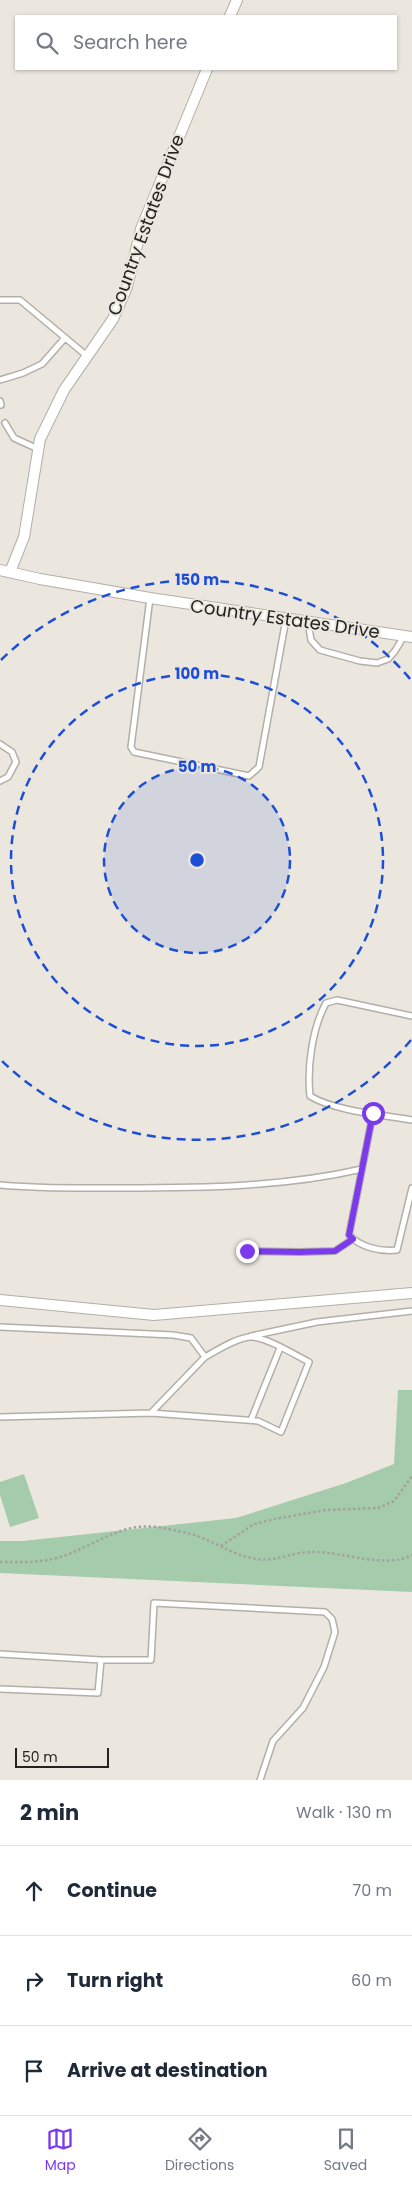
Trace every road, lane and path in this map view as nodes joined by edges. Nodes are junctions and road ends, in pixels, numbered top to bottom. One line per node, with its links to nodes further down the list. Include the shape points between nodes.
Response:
1 (237, 0): 2 (street)
2 (230, 15)
3 (208, 70): 6 (street, Country Estates Drive, via 141,229 127,287 113,320)
4 (0, 300): 5 (lane, via 20,300)
5 (64, 339): 6 (lane); 7 (lane, via 42,364 23,374)
6 (88, 357): 9 (street, Country Estates Drive, via 64,390)
7 (0, 380)
8 (5, 423): 9 (lane, via 14,438)
9 (38, 449): 10 (street, Country Estates Drive, via 24,536)
10 (5, 571): 11 (street, Country Estates Drive)
11 (150, 598): 12 (street, Country Estates Drive); 12 (lane, via 131,747 134,752 249,776 259,767)
12 (286, 619): 13 (street, Country Estates Drive)
13 (308, 622): 14 (street, Country Estates Drive); 14 (lane, via 311,640 320,650 360,661 377,663 388,659)
14 (408, 637)
15 (0, 744): 16 (lane, via 12,752 16,762 8,777)
16 (0, 781)
17 (412, 1016): 18 (lane, via 337,1000 326,1003 320,1014 311,1060 310,1096)
18 (373, 1113): 19 (lane); 20 (lane)
19 (412, 1120)
20 (362, 1169): 21 (lane, via 326,1178 260,1185 144,1188); 23 (lane, via 349,1235)
21 (0, 1185)
22 (412, 1188): 23 (lane, via 397,1250 387,1251 356,1243)
23 (353, 1239): 24 (lane, via 335,1251)
24 (247, 1251)
25 (412, 1293): 26 (street, via 154,1315)
26 (0, 1300)
27 (412, 1311): 29 (lane, via 316,1322)
28 (0, 1326): 31 (lane, via 173,1335 191,1338)
29 (250, 1336): 30 (lane); 31 (lane)
30 (280, 1348): 34 (lane); 34 (lane, via 309,1362 281,1432 258,1420)
31 (205, 1357): 32 (lane)
32 (151, 1413): 33 (lane); 34 (lane)
33 (0, 1417)
34 (251, 1420)
35 (412, 1476): 36 (path, via 394,1501 378,1508 326,1510 274,1519 254,1524)
36 (221, 1546): 37 (path, via 247,1557 272,1561 301,1552 392,1561); 38 (path, via 192,1534 155,1527 130,1527 58,1558 38,1562)
37 (412, 1555)
38 (0, 1562)
39 (0, 1654): 40 (lane)
40 (101, 1660): 41 (lane, via 98,1693); 42 (lane, via 151,1660 154,1603 325,1612 332,1619 335,1632 324,1667 303,1708 273,1741)
41 (0, 1689)
42 (260, 1780)

